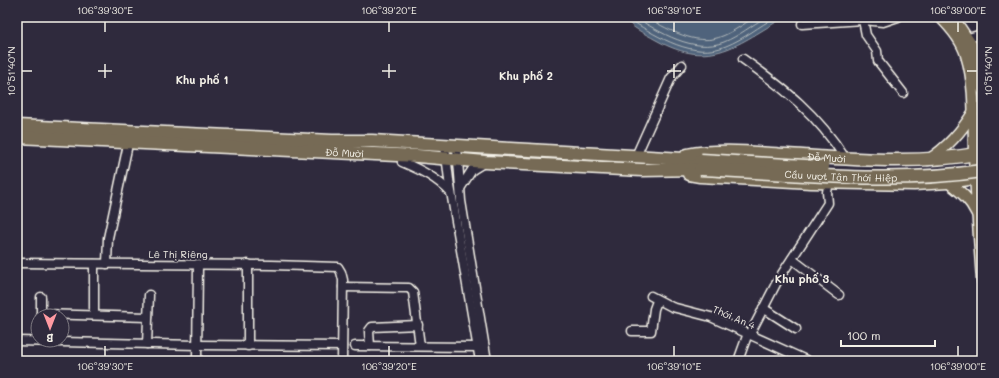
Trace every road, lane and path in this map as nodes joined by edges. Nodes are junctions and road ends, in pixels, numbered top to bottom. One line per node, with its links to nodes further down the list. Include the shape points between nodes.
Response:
1 (898, 17): 4 (street, via 883,22)
2 (940, 17): 7 (main road)
3 (953, 17): 7 (main road)
4 (863, 20): 5 (street); 11 (street, via 866,35 878,54 878,61)
5 (802, 24)
6 (982, 34): 7 (street)
7 (963, 39): 10 (main road, via 973,48); 12 (main road)
8 (743, 59): 24 (street, via 780,85 816,118)
9 (682, 65): 21 (street, via 671,78)
10 (982, 89)
11 (903, 93)
12 (974, 111): 22 (main road); 27 (main road, via 952,142)
13 (17, 119): 16 (highway, Đỗ Mười, via 319,132)
14 (17, 126): 16 (highway, Đỗ Mười)
15 (17, 137): 20 (highway, Đỗ Mười)
16 (372, 141): 18 (highway, Đỗ Mười)
17 (17, 144): 19 (highway, Đỗ Mười)
18 (455, 147): 21 (highway, Đỗ Mười); 26 (street)
19 (127, 149): 28 (highway, Đỗ Mười); 41 (street, via 108,238)
20 (417, 156): 26 (highway, Đỗ Mười); 28 (highway)
21 (636, 156): 23 (highway, Đỗ Mười)
22 (980, 157): 25 (highway, Đỗ Mười); 30 (highway, Cầu vượt Tân Thới Hiệp, bridge, via 934,169); 32 (main road)
23 (672, 158): 24 (highway, Đỗ Mười, via 702,152); 30 (highway, Đỗ Mười)
24 (845, 158): 27 (highway, Đỗ Mười)
25 (953, 158): 27 (highway, Đỗ Mười); 34 (highway)
26 (452, 160): 29 (highway, Đỗ Mười); 35 (street); 36 (street)
27 (928, 160)
28 (402, 162): 36 (street, via 429,174)
29 (485, 162): 31 (highway, Đỗ Mười); 35 (street, via 472,170)
30 (700, 165): 31 (highway, Đỗ Mười); 32 (highway, Cầu vượt Tân Thới Hiệp, bridge, via 893,177)
31 (672, 171): 33 (highway, Đỗ Mười, via 700,176)
32 (980, 175): 34 (highway, Đỗ Mười); 37 (main road)
33 (829, 182): 34 (highway, Đỗ Mười); 38 (street, via 828,203)
34 (952, 182): 37 (main road, via 972,204)
35 (460, 188): 72 (street)
36 (452, 194): 68 (street)
37 (978, 217): 44 (main road)
38 (792, 259): 47 (street); 50 (street)
39 (17, 263): 40 (street, Lê Thị Riêng)
40 (94, 264): 41 (street, Lê Thị Riêng); 52 (street)
41 (107, 264): 42 (street, Lê Thị Riêng)
42 (198, 264): 43 (street, Lê Thị Riêng); 62 (street)
43 (248, 264): 45 (street, Lê Thị Riêng, via 332,266 339,268); 63 (street)
44 (982, 280)
45 (343, 287): 54 (street, via 409,288 413,292); 64 (street)
46 (149, 295): 53 (street)
47 (839, 295)
48 (41, 297): 49 (street)
49 (41, 308)
50 (763, 308): 55 (street); 57 (street)
51 (70, 315): 52 (street)
52 (94, 315): 53 (street)
53 (148, 316): 61 (street)
54 (418, 325): 66 (street, via 372,327 369,331); 67 (street)
55 (796, 329)
56 (632, 331): 57 (street, Thới An 4, via 651,331 654,298 672,307 711,317)
57 (750, 334): 73 (street); 74 (street, Thới An 4)
58 (30, 341): 59 (street)
59 (17, 342)
60 (70, 342): 61 (street)
61 (147, 344): 62 (street)
62 (197, 345): 63 (street); 69 (street)
63 (248, 346): 64 (street)
64 (342, 346): 70 (street)
65 (355, 346): 66 (street)
66 (370, 346): 67 (street)
67 (420, 346): 68 (street)
68 (478, 347): 71 (street)
69 (197, 361)
70 (342, 361)
71 (480, 361)
72 (487, 361)
73 (738, 361)
74 (808, 361)

